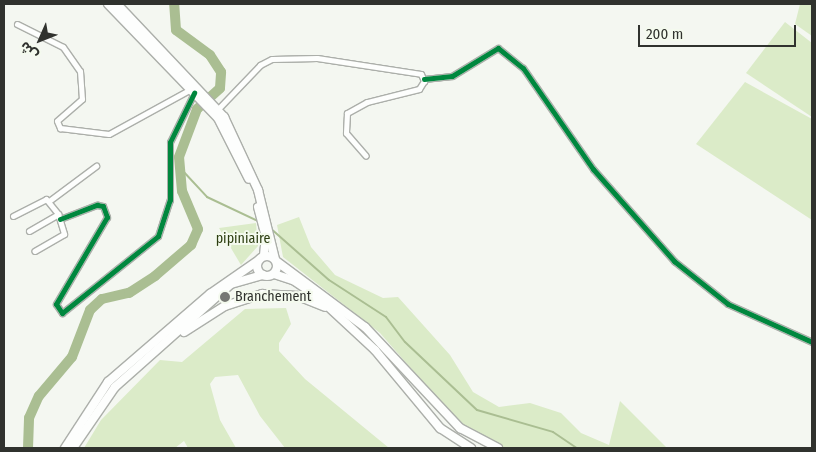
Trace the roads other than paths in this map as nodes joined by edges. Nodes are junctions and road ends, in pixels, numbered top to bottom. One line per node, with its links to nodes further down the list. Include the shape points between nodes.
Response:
1 (108, 4): 5 (highway)
2 (117, 4): 5 (highway)
3 (17, 24): 5 (street, via 63,47 80,71 82,99 58,121 60,128 109,134)
4 (424, 79): 6 (street, via 407,69 296,56 272,58); 7 (street, via 419,88 367,102 347,113 346,133); 20 (street, via 452,76 498,48 523,68 593,169 674,261 737,309)
5 (196, 93): 6 (highway); 11 (street, via 170,142 170,200 158,236 62,313 56,304 107,217 103,206 97,205)
6 (213, 106): 13 (highway, via 236,152)
7 (366, 156)
8 (96, 166): 9 (street)
9 (49, 201): 10 (street, via 43,200); 11 (street)
10 (13, 216)
11 (59, 217): 12 (street); 14 (street, via 64,234)
12 (29, 230)
13 (267, 231): 15 (highway); 16 (highway)
14 (34, 251)
15 (261, 258): 16 (highway); 18 (highway); 22 (highway, via 216,289 108,382)
16 (276, 260): 17 (highway); 25 (highway, via 365,327 460,428)
17 (274, 274): 18 (highway); 19 (highway, via 299,283)
18 (263, 275): 21 (highway, via 235,282)
19 (337, 314): 21 (highway, via 298,296 262,294 216,310); 24 (highway, via 375,350 440,428)
20 (812, 342)
21 (164, 346): 23 (highway, via 108,394)
22 (64, 448)
23 (72, 448)
24 (471, 448)
25 (498, 448)

